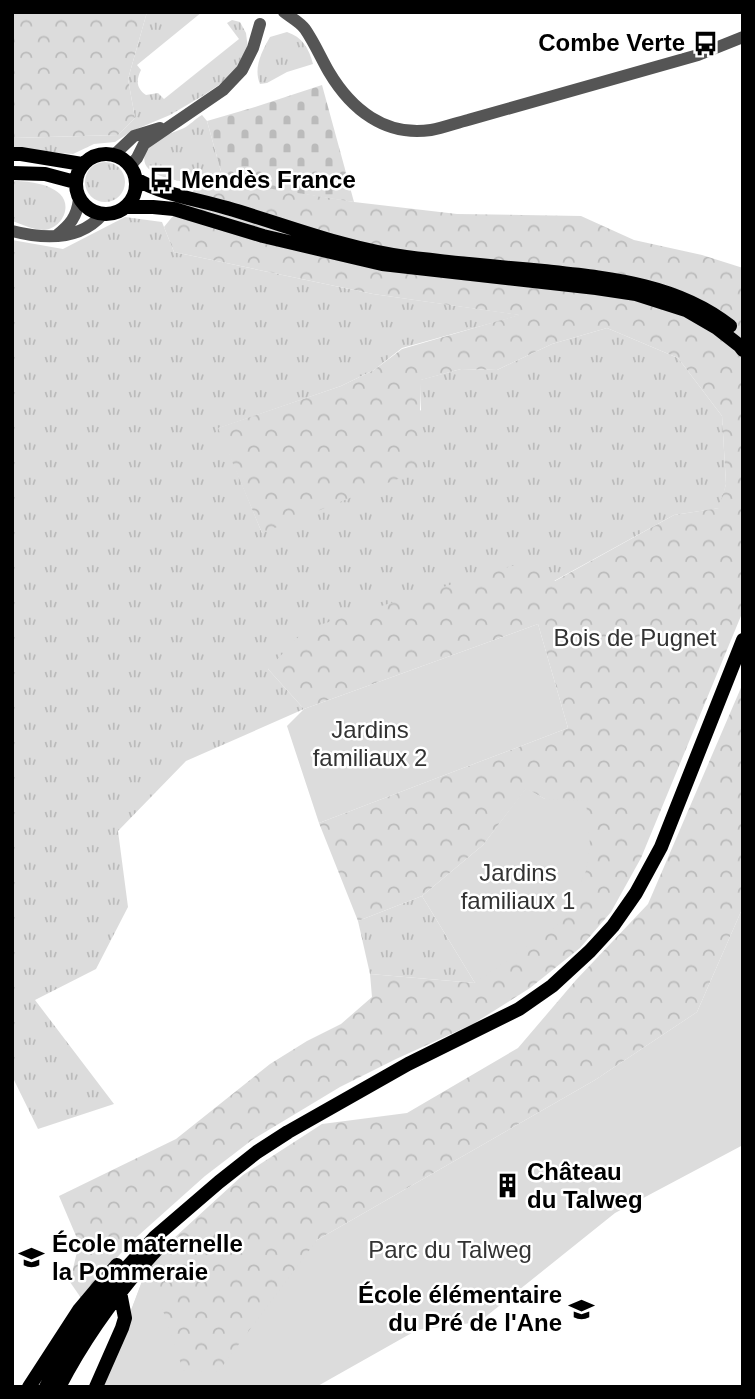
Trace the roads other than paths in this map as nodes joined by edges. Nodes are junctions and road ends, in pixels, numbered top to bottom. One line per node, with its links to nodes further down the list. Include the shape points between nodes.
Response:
1 (284, 12): 3 (street, via 304,27 352,104 388,126 408,130 468,120 698,55)
2 (260, 24): 4 (street, via 242,71 223,90)
3 (743, 37)
4 (170, 125): 6 (street, via 134,136); 8 (street, via 145,144)
5 (12, 154): 7 (main road)
6 (114, 155): 7 (main road, via 102,154); 8 (main road)
7 (82, 164): 10 (main road)
8 (133, 172): 12 (main road, via 136,188); 16 (main road, via 149,187 404,257 598,276 665,291 693,302)
9 (12, 173): 10 (main road, via 45,174)
10 (75, 182): 11 (main road)
11 (79, 199): 13 (main road); 15 (street, via 71,223)
12 (126, 207): 13 (main road); 17 (main road, via 174,209 382,264 636,294 686,310)
13 (98, 219): 15 (street, via 83,230)
14 (12, 231): 15 (street)
15 (55, 236)
16 (743, 337)
17 (743, 350)
18 (743, 640): 19 (main road)
19 (740, 651): 20 (main road, via 661,847 636,893 590,951 519,1009 288,1132)
20 (183, 1213): 21 (main road, via 166,1240); 22 (main road, via 149,1231 97,1287); 23 (main road, via 120,1275)
21 (120, 1292): 24 (main road); 25 (main road, via 125,1318)
22 (29, 1387)
23 (46, 1387)
24 (59, 1387)
25 (96, 1387)

